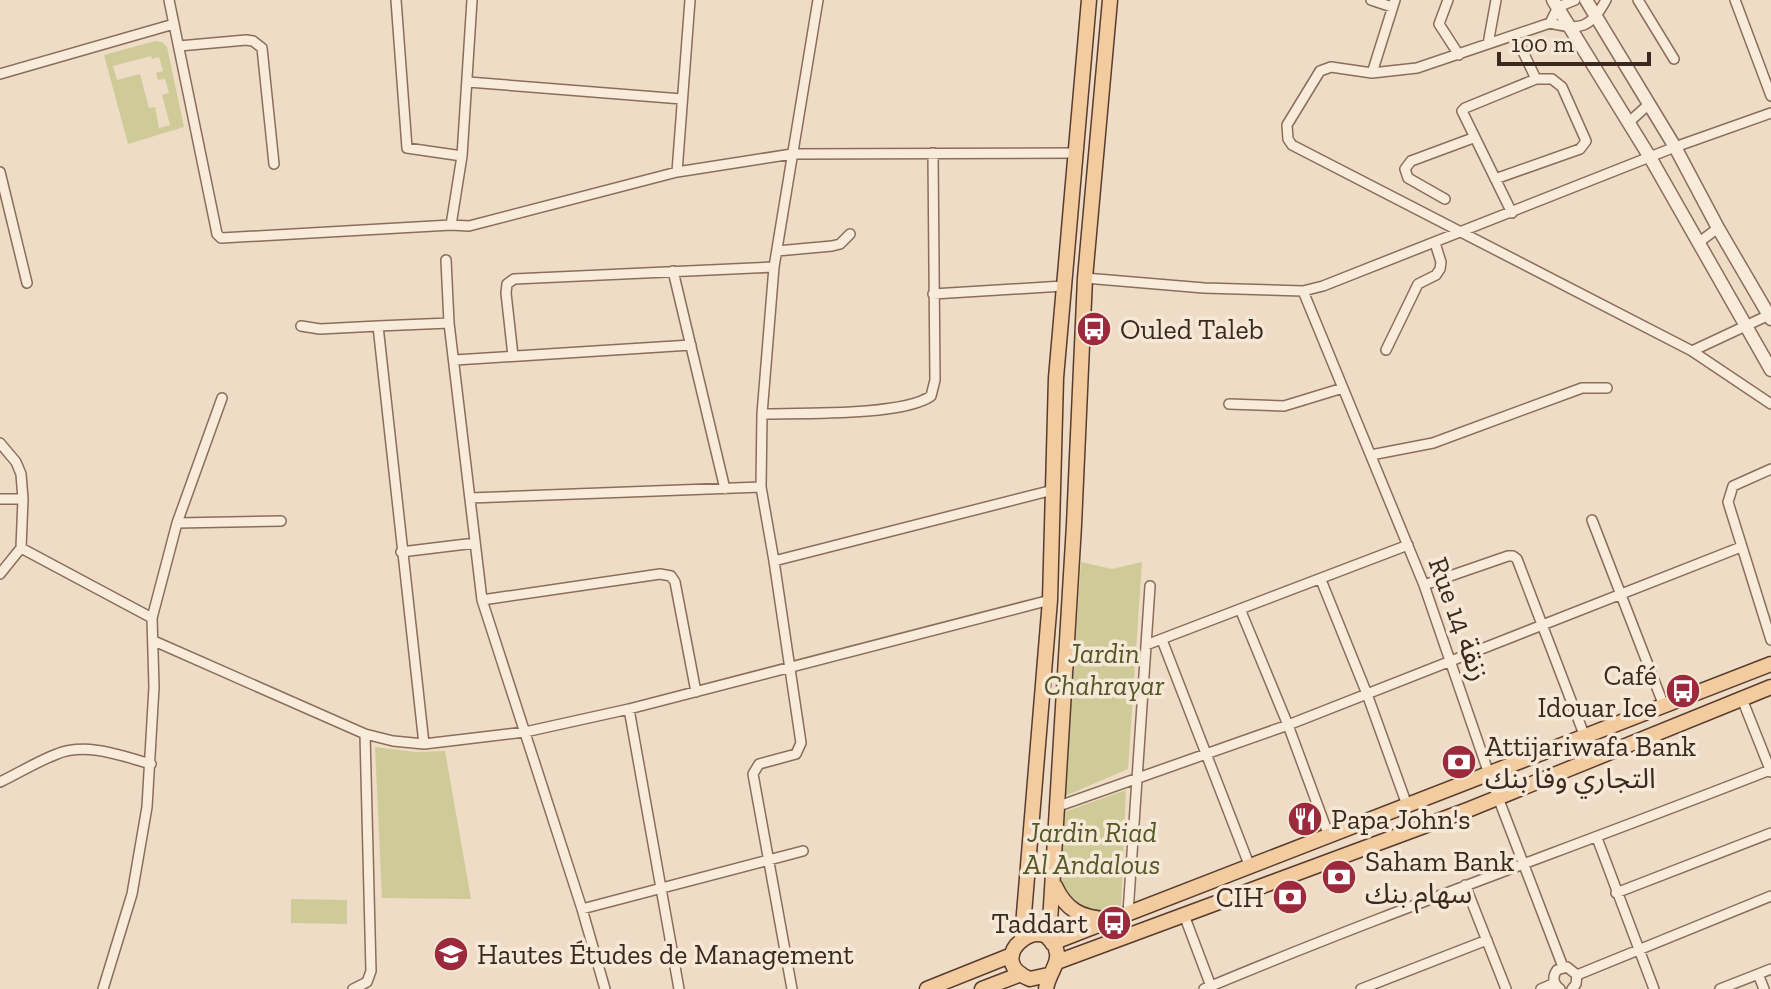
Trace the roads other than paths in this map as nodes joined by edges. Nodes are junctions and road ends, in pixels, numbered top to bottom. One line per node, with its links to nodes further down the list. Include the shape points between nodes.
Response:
1 (169, 0): 20 (street)
2 (396, 0): 41 (street, via 407,148)
3 (472, 0): 30 (street)
4 (690, 0): 32 (street)
5 (818, 0): 40 (street)
6 (1089, 0): 39 (main road)
7 (1110, 0): 59 (main road)
8 (1371, 0): 16 (street)
9 (1448, 0): 25 (street, via 1439,24)
10 (1496, 0): 23 (street)
11 (1575, 0): 17 (street)
12 (1586, 0): 18 (street)
13 (1606, 0): 18 (street)
14 (1638, 0): 26 (street)
15 (1735, 0): 31 (street)
16 (1394, 4): 27 (street)
17 (1555, 4): 19 (street); 21 (street)
18 (1596, 19): 21 (street); 33 (street)
19 (1550, 23): 21 (street); 22 (street)
20 (174, 24): 24 (street); 28 (street)
21 (1572, 29): 35 (street)
22 (1515, 35): 23 (street); 29 (street)
23 (1488, 44): 25 (street)
24 (179, 46): 43 (street, via 246,40 262,48); 49 (street, via 221,238)
25 (1459, 55): 27 (street, via 1401,72)
26 (1674, 59)
27 (1372, 73): 51 (street, via 1331,67 1320,71 1287,125 1288,139)
28 (0, 74)
29 (1536, 79): 36 (street, via 1465,108); 46 (street, via 1552,79 1562,87 1586,141 1580,149)
30 (468, 82): 32 (street); 41 (street)
31 (1771, 96)
32 (682, 99): 45 (street)
33 (1649, 104): 35 (street); 37 (street)
34 (1771, 113): 37 (street)
35 (1628, 123): 42 (street)
36 (1473, 138): 46 (street); 47 (street, via 1411,161 1405,169 1408,178)
37 (1675, 147): 42 (street); 50 (street)
38 (933, 153): 39 (street); 40 (street); 63 (street)
39 (1076, 153): 61 (main road)
40 (792, 154): 45 (street); 55 (street)
41 (462, 156): 49 (street)
42 (1651, 159): 48 (street); 54 (street)
43 (274, 164)
44 (0, 172): 60 (street)
45 (677, 172): 49 (street, via 469,226)
46 (1495, 179): 48 (street)
47 (1445, 199)
48 (1512, 213): 51 (street)
49 (451, 225)
50 (1718, 228): 54 (street); 64 (street)
51 (1463, 233): 53 (street); 71 (street)
52 (850, 234): 55 (street, via 832,246)
53 (1435, 243): 62 (street); 70 (street, via 1440,269 1418,284)
54 (1698, 243): 66 (street)
55 (777, 251): 57 (street)
56 (446, 260): 65 (street)
57 (774, 267): 58 (street); 80 (street)
58 (673, 271): 69 (street); 72 (street, via 514,279 506,293)
59 (1085, 278): 62 (street); 135 (main road)
60 (27, 283)
61 (1063, 286): 63 (street); 86 (main road)
62 (1303, 291): 75 (street, Rue 14 زنقة)
63 (933, 294): 80 (street, via 935,388 922,403)
64 (1770, 316): 66 (street)
65 (449, 323): 68 (street); 73 (street)
66 (1746, 325): 71 (street); 74 (street)
67 (301, 326): 68 (street)
68 (378, 326): 97 (street)
69 (691, 345): 72 (street); 85 (street)
70 (1386, 350)
71 (1692, 351): 79 (street)
72 (513, 356): 73 (street)
73 (455, 360): 87 (street)
74 (1771, 370)
75 (1343, 388): 78 (street, via 1284,406); 82 (street, Rue 14 زنقة)
76 (1607, 388): 82 (street, via 1582,388 1433,443)
77 (222, 398): 92 (street)
78 (1229, 404)
79 (1771, 404)
80 (762, 414): 84 (street)
81 (0, 443): 89 (street, via 21,474)
82 (1371, 455): 94 (street, Rue 14 زنقة)
83 (1771, 469): 95 (street, via 1731,491 1728,502)
84 (761, 487): 85 (street); 98 (street)
85 (725, 489): 87 (street)
86 (1053, 490): 98 (street); 105 (main road)
87 (470, 498): 93 (street)
88 (0, 499): 89 (street)
89 (23, 499): 96 (street)
90 (1592, 520): 103 (street)
91 (281, 521): 92 (street)
92 (177, 523): 107 (street)
93 (475, 543): 97 (street); 104 (street)
94 (1408, 545): 100 (street); 101 (street, Rue 14 زنقة)
95 (1741, 547): 103 (street); 110 (street)
96 (21, 548): 99 (street); 107 (street)
97 (401, 552): 126 (street)
98 (774, 561): 115 (street)
99 (0, 574)
100 (1321, 580): 106 (street); 118 (street)
101 (1424, 585): 108 (street, via 1513,556); 113 (street, Rue 14 زنقة)
102 (1150, 586): 112 (street)
103 (1622, 593): 108 (street); 120 (street)
104 (482, 600): 117 (street, via 671,576); 123 (street)
105 (1050, 600): 115 (street); 152 (main road)
106 (1240, 609): 109 (street); 122 (street)
107 (152, 618): 111 (street)
108 (1542, 626): 113 (street); 125 (street)
109 (1162, 640): 112 (street); 127 (street)
110 (1771, 640)
111 (154, 641): 124 (street); 128 (street)
112 (1146, 645): 131 (street)
113 (1452, 660): 118 (street); 130 (street, Rue 14 زنقة)
114 (1771, 664): 120 (main road)
115 (789, 668): 117 (street); 140 (street, via 800,748 796,754 759,764 753,774)
116 (1771, 687): 119 (main road)
117 (696, 692): 121 (street)
118 (1367, 694): 122 (street); 134 (street)
119 (1742, 699): 129 (street); 133 (main road)
120 (1664, 706): 125 (main road)
121 (629, 709): 123 (street); 145 (street)
122 (1288, 725): 127 (street); 136 (street)
123 (525, 732): 126 (street); 148 (street)
124 (365, 734): 126 (street); 166 (street, via 371,971 367,982)
125 (1585, 737): 130 (main road)
126 (424, 744)
127 (1207, 753): 131 (street); 142 (street)
128 (151, 764): 132 (street, via 78,749 58,753); 165 (street, via 132,894)
129 (1770, 771): 138 (street)
130 (1489, 774): 133 (street, Rue 14 زنقة); 134 (main road)
131 (1135, 777): 135 (street); 149 (street)
132 (0, 782)
133 (1498, 797): 141 (street, Rue 14 زنقة); 150 (main road)
134 (1407, 805): 136 (main road)
135 (1056, 807): 143 (main road)
136 (1329, 836): 142 (main road)
137 (1770, 837): 146 (street)
138 (1597, 838): 141 (street); 146 (street)
139 (803, 851): 140 (street)
140 (767, 861): 145 (street); 169 (street)
141 (1524, 865): 144 (street); 157 (street, Rue 14 زنقة)
142 (1250, 867): 149 (main road)
143 (1053, 881): 151 (main road, via 1071,910); 154 (main road)
144 (1465, 885): 153 (street); 164 (street)
145 (661, 889): 148 (street); 168 (street)
146 (1616, 893): 155 (street)
147 (1771, 896): 155 (street)
148 (582, 909): 167 (street)
149 (1128, 913): 151 (main road)
150 (1184, 915): 160 (main road); 164 (street)
151 (1111, 919): 154 (main road)
152 (1022, 938): 154 (main road, via 1034,934); 156 (main road)
153 (1487, 940): 172 (street); 173 (street)
154 (1051, 941): 160 (main road, via 1056,950)
155 (1639, 951): 161 (street); 176 (street)
156 (1012, 955): 162 (main road); 170 (main road)
157 (1563, 967): 161 (street); 163 (street, via 1555,973)
158 (1771, 969): 159 (street)
159 (1758, 974): 177 (street); 178 (street)
160 (1050, 975): 162 (main road)
161 (1577, 975): 175 (street)
162 (1022, 980): 171 (main road)
163 (1558, 986): 174 (street)
164 (1209, 988)
165 (103, 989)
166 (353, 989)
167 (605, 989)
168 (679, 989)
169 (792, 989)
170 (927, 989)
171 (982, 989)
172 (1361, 989)
173 (1506, 989)
174 (1541, 989)
175 (1572, 989)
176 (1654, 989)
177 (1720, 989)
178 (1764, 989)

